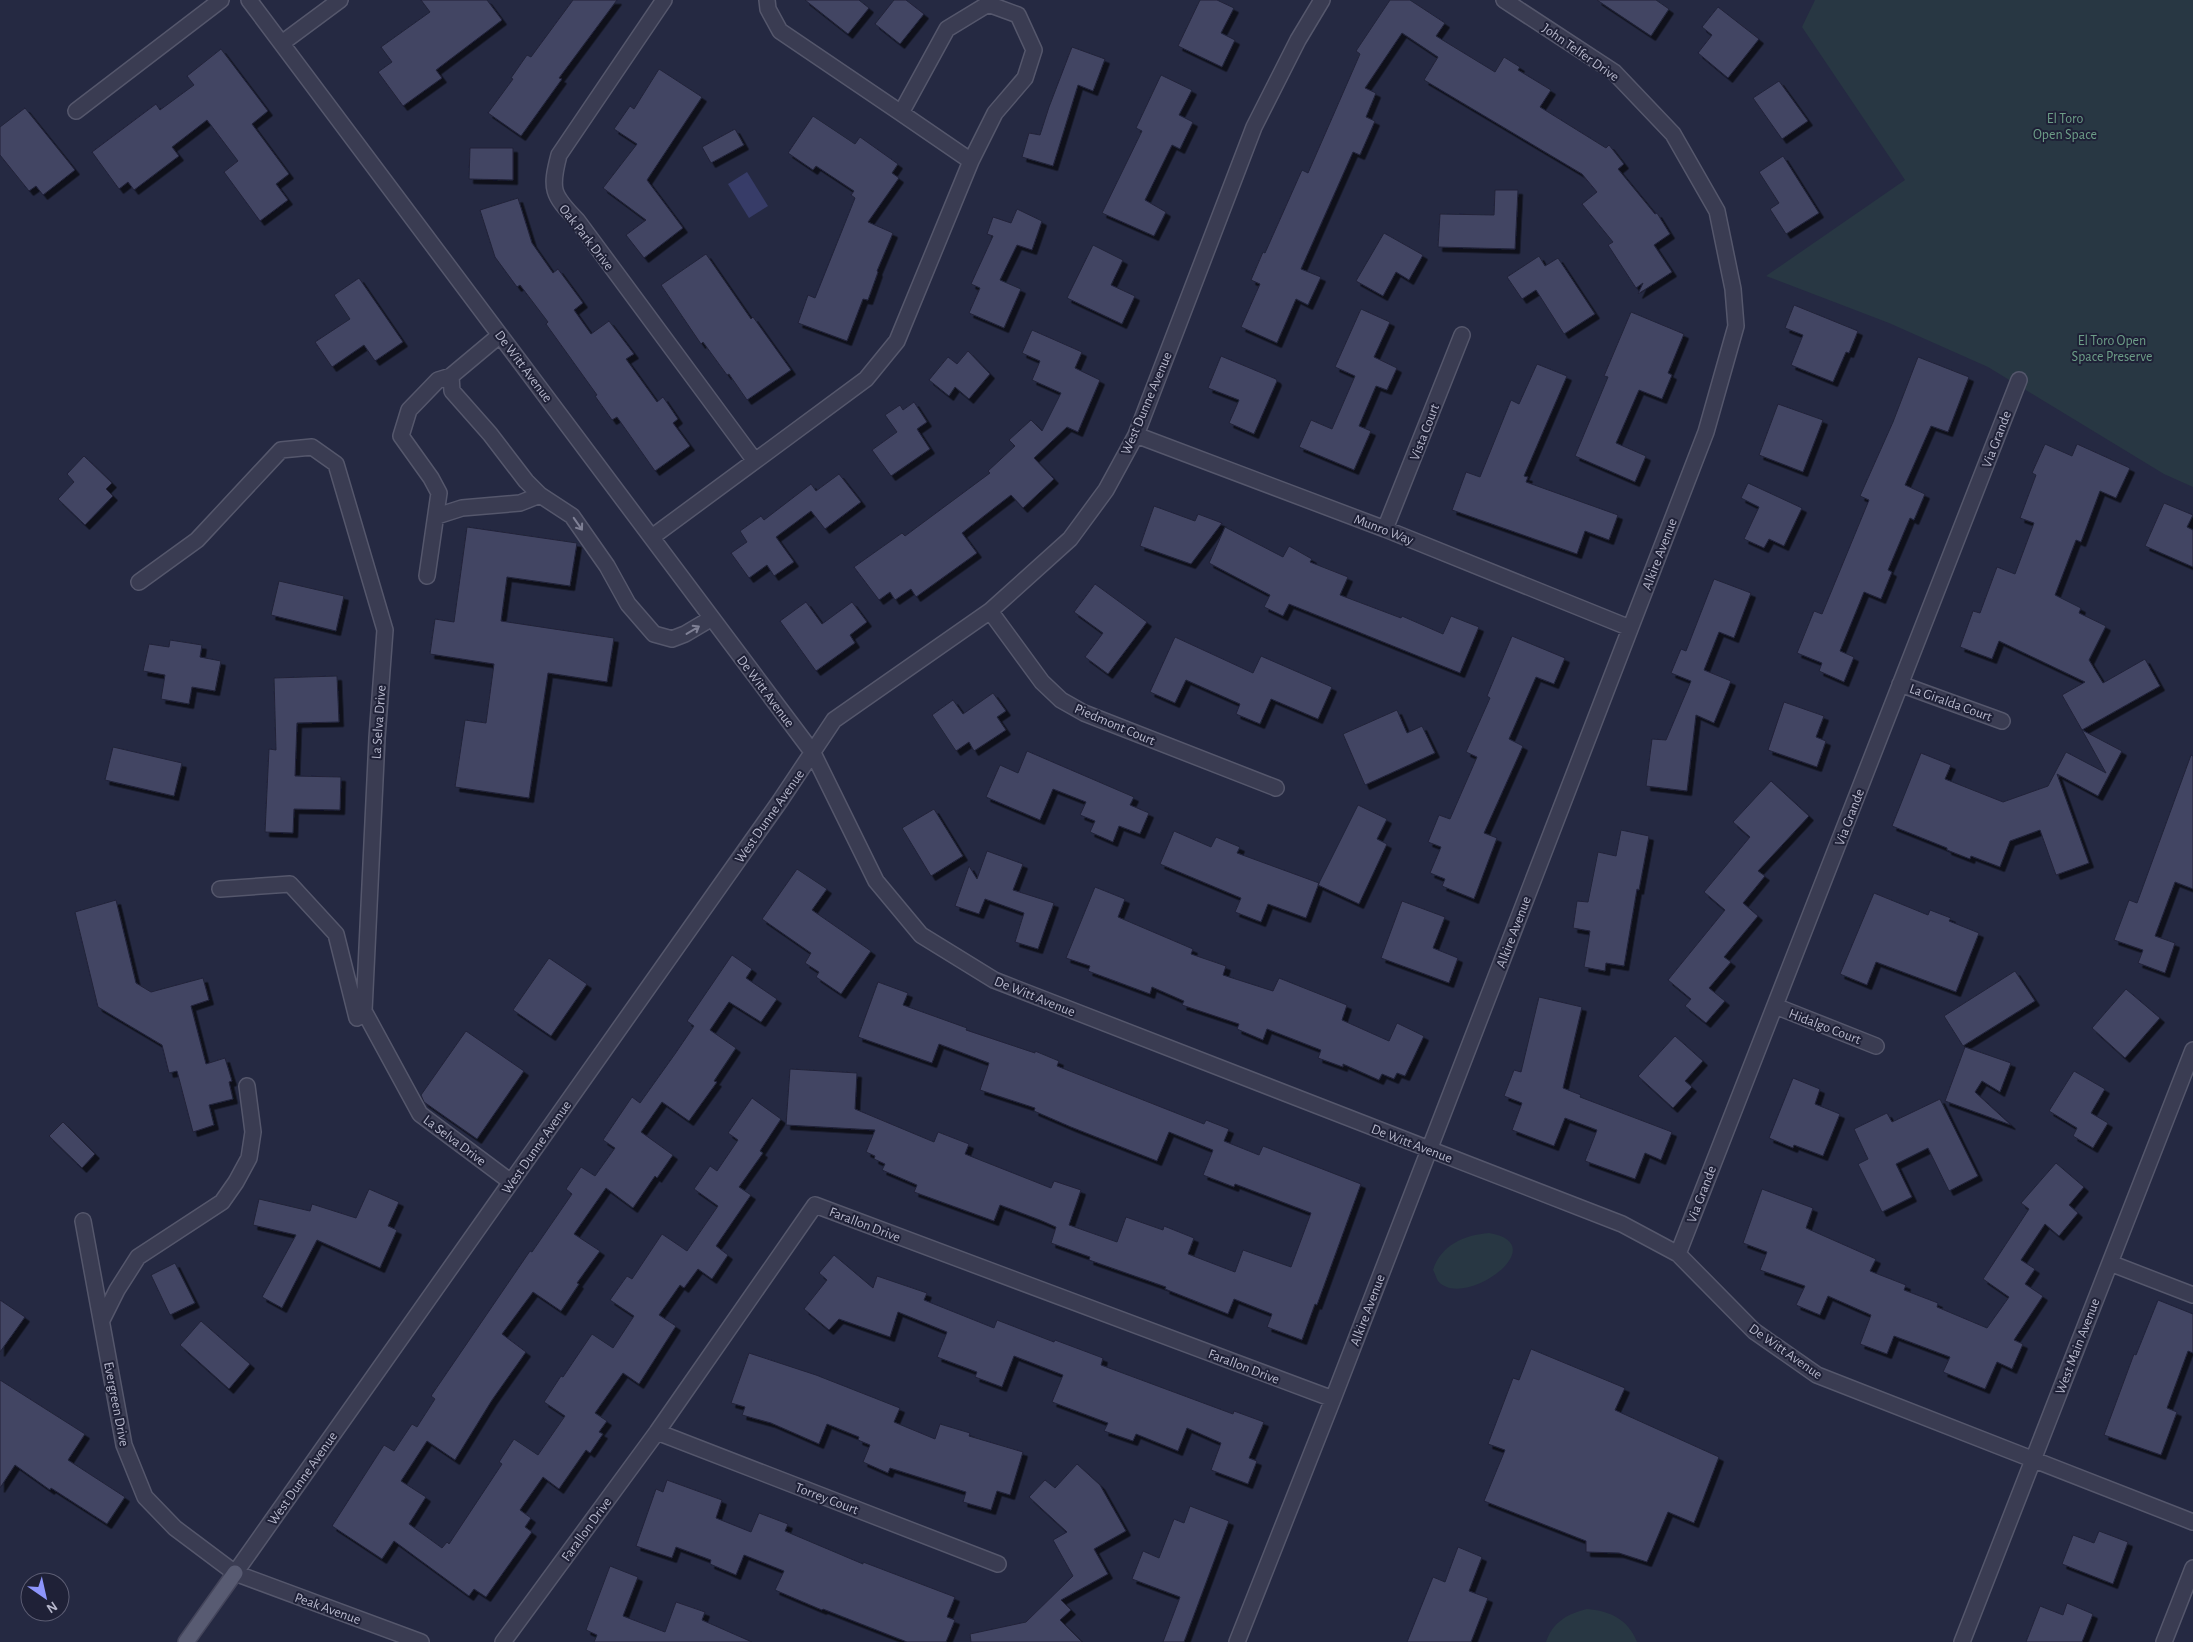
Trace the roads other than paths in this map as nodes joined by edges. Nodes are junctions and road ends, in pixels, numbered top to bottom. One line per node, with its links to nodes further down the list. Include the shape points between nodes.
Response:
1 (221, 0): 9 (street)
2 (249, 0): 8 (street, De Witt Avenue)
3 (340, 0): 8 (street)
4 (664, 0): 18 (street, Oak Park Drive, via 559,155 553,179 558,202 577,220)
5 (768, 0): 10 (street, via 768,9 780,31)
6 (1322, 0): 17 (street, West Dunne Avenue, via 1254,127)
7 (1504, 0): 12 (street, John Telfer Drive, via 1614,72 1673,134)
8 (282, 43): 13 (street, De Witt Avenue)
9 (76, 111)
10 (901, 113): 11 (street); 11 (street, via 947,30 988,4 1018,15 1034,50 1025,78 995,113)
11 (971, 161): 18 (street, via 897,341 866,379)
12 (1717, 211): 27 (street, Alkire Avenue, via 1733,289 1736,326 1706,432)
13 (500, 335): 15 (street); 22 (street, De Witt Avenue)
14 (1462, 336): 21 (street, Vista Court)
15 (451, 376): 19 (street, via 452,391); 20 (street, via 438,380 409,410 401,436 439,493)
16 (2020, 380): 28 (street, Via Grande)
17 (1136, 435): 21 (street, Munro Way); 25 (street, West Dunne Avenue, via 1106,490 1070,539)
18 (755, 461): 22 (street)
19 (540, 495): 20 (street, via 520,503 462,508); 26 (street, one-way to 26, via 572,516 607,566 628,604 654,634 672,639)
20 (437, 516): 23 (street)
21 (1386, 530): 27 (street, Munro Way)
22 (652, 537): 26 (street, De Witt Avenue)
23 (427, 576)
24 (139, 582): 39 (street, La Selva Drive, via 197,540 281,450 312,447 336,464 385,630 364,1011 420,1114)
25 (990, 611): 30 (street, West Dunne Avenue, via 834,720); 31 (street, Piedmont Court, via 1042,682 1062,700 1084,713)
26 (712, 618): 30 (street, De Witt Avenue)
27 (1630, 628): 38 (street, Alkire Avenue)
28 (1900, 684): 29 (street, La Giralda Court); 33 (street, Via Grande)
29 (2002, 721)
30 (813, 753): 38 (street, De Witt Avenue, via 876,881 921,935 994,980); 39 (street, West Dunne Avenue)
31 (1276, 788)
32 (220, 889): 34 (street, via 290,884 336,934)
33 (1775, 1006): 35 (street, Hidalgo Court); 41 (street, Via Grande)
34 (357, 1018)
35 (1876, 1046)
36 (2193, 1050): 42 (street, West Main Avenue)
37 (247, 1086): 44 (street, via 253,1132 249,1158 236,1182 222,1202 138,1257 116,1290)
38 (1429, 1149): 41 (street, De Witt Avenue, via 1622,1224); 45 (street, Alkire Avenue)
39 (512, 1182): 51 (street, West Dunne Avenue)
40 (83, 1221): 44 (street, Evergreen Drive)
41 (1678, 1254): 47 (street, De Witt Avenue, via 1754,1331 1817,1376)
42 (2110, 1263): 43 (street); 47 (street, West Main Avenue)
43 (2193, 1295)
44 (102, 1320): 51 (street, Evergreen Drive, via 124,1445 145,1497 175,1528)
45 (1333, 1399): 46 (street, Farallon Drive, via 815,1205); 55 (street, Alkire Avenue)
46 (657, 1432): 49 (street, Torrey Court); 54 (street, Farallon Drive)
47 (2032, 1459): 48 (street, De Witt Avenue); 56 (street, West Main Avenue)
48 (2193, 1522)
49 (998, 1564)
50 (2193, 1568): 57 (street)
51 (235, 1573): 52 (main road, West Dunne Avenue); 53 (street, Peak Avenue)
52 (186, 1642)
53 (421, 1642)
54 (504, 1642)
55 (1237, 1642)
56 (1962, 1642)
57 (2164, 1642)

